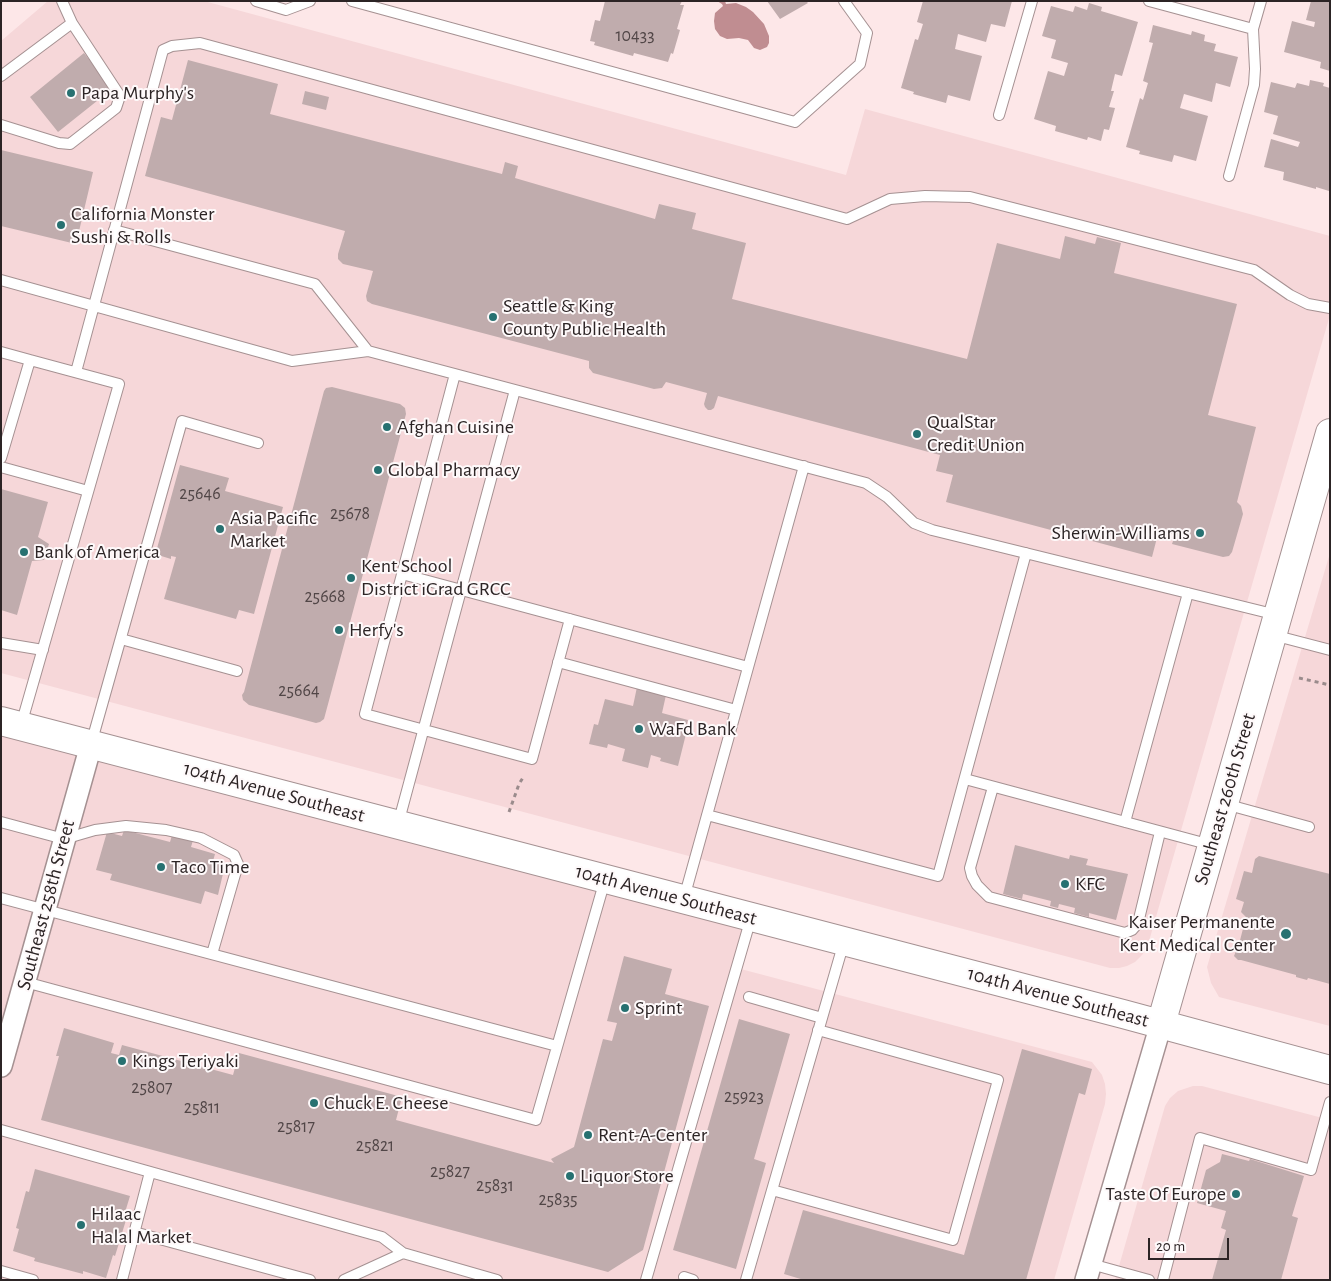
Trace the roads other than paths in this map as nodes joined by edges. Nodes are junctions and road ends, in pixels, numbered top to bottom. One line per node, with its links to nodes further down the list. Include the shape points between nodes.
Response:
1 (62, 1): 9 (lane)
2 (256, 1): 3 (lane, via 286,10)
3 (310, 1)
4 (352, 1): 5 (lane, via 795,122 860,64 867,33)
5 (844, 1)
6 (1032, 1): 12 (lane)
7 (1149, 1): 10 (lane)
8 (1261, 1): 10 (lane)
9 (72, 23): 11 (lane); 13 (lane, via 120,96 116,108 70,144 58,144)
10 (1253, 29): 14 (lane, via 1254,84)
11 (1, 76)
12 (999, 115)
13 (1, 124)
14 (1229, 176)
15 (114, 230): 17 (lane); 18 (lane, via 163,50 200,43 847,219 890,199 970,197 1254,270 1290,295 1308,304); 19 (lane, via 315,284)
16 (1, 280): 17 (lane)
17 (94, 306): 19 (lane, via 292,361); 22 (lane)
18 (1330, 308)
19 (368, 351): 23 (lane)
20 (1, 352): 21 (lane)
21 (30, 360): 22 (lane); 27 (lane)
22 (76, 372): 30 (lane, via 119,384)
23 (455, 374): 24 (lane); 32 (lane)
24 (515, 390): 28 (lane); 33 (lane)
25 (1330, 433): 36 (street, Southeast 260th Street)
26 (258, 443): 37 (lane, via 182,421)
27 (1, 458)
28 (804, 466): 31 (lane, via 866,483 914,522 932,530); 42 (lane)
29 (1, 467): 30 (lane)
30 (88, 491): 39 (lane)
31 (1026, 553): 34 (lane); 48 (lane)
32 (402, 574): 33 (lane); 46 (lane, via 365,714)
33 (461, 590): 35 (lane); 46 (lane)
34 (1188, 593): 36 (lane); 53 (lane)
35 (570, 619): 41 (lane); 42 (lane)
36 (1275, 625): 40 (lane); 50 (street, Southeast 260th Street)
37 (121, 639): 43 (lane); 47 (lane)
38 (1, 643): 39 (lane)
39 (43, 650): 45 (lane)
40 (1330, 650)
41 (558, 662): 44 (lane); 46 (lane, via 532,759)
42 (748, 667): 44 (lane)
43 (237, 671)
44 (736, 710): 51 (lane)
45 (11, 724): 47 (street, 104th Avenue Southeast)
46 (423, 730): 54 (lane)
47 (91, 745): 54 (street, 104th Avenue Southeast); 57 (street, Southeast 258th Street)
48 (965, 779): 49 (lane); 51 (lane, via 938,876)
49 (994, 787): 53 (lane); 56 (lane, via 970,868 977,885 989,897 1125,933 1138,924)
50 (1224, 804): 55 (lane); 58 (street, Southeast 260th Street)
51 (707, 816): 61 (lane)
52 (1, 822): 57 (lane)
53 (1125, 822): 56 (lane)
54 (398, 825): 59 (street, 104th Avenue Southeast)
55 (1309, 826)
56 (1160, 832): 58 (lane)
57 (64, 839): 62 (street, Southeast 258th Street); 65 (lane, via 126,826 201,838 234,855 238,864)
58 (1212, 846): 69 (street, Southeast 260th Street)
59 (605, 879): 61 (street, 104th Avenue Southeast); 71 (lane)
60 (1, 898): 62 (lane)
61 (684, 899): 63 (street, 104th Avenue Southeast)
62 (44, 909): 65 (lane); 66 (street, Southeast 258th Street)
63 (752, 917): 64 (street, 104th Avenue Southeast); 87 (lane)
64 (844, 941): 68 (lane); 69 (street, 104th Avenue Southeast)
65 (212, 954): 71 (lane)
66 (25, 982): 71 (lane, via 536,1120); 72 (street, Southeast 258th Street)
67 (749, 997): 68 (lane)
68 (822, 1018): 70 (lane)
69 (1161, 1024): 73 (street, 104th Avenue Southeast); 81 (street, Southeast 260th Street)
70 (818, 1030): 77 (lane); 77 (lane, via 998,1080 953,1240)
71 (557, 1046)
72 (1, 1066)
73 (1330, 1070)
74 (1330, 1102): 90 (lane, via 1310,1170 1200,1138)
75 (1, 1130): 76 (lane)
76 (150, 1172): 78 (lane); 79 (lane, via 382,1237)
77 (772, 1190): 88 (lane)
78 (134, 1232): 83 (lane); 84 (lane)
79 (403, 1253): 85 (lane); 86 (lane)
80 (1, 1271): 82 (lane)
81 (1088, 1272): 89 (lane)
82 (33, 1280)
83 (122, 1280)
84 (310, 1280)
85 (344, 1280)
86 (497, 1280)
87 (646, 1280)
88 (746, 1280)
89 (1149, 1280)
90 (1163, 1280)

